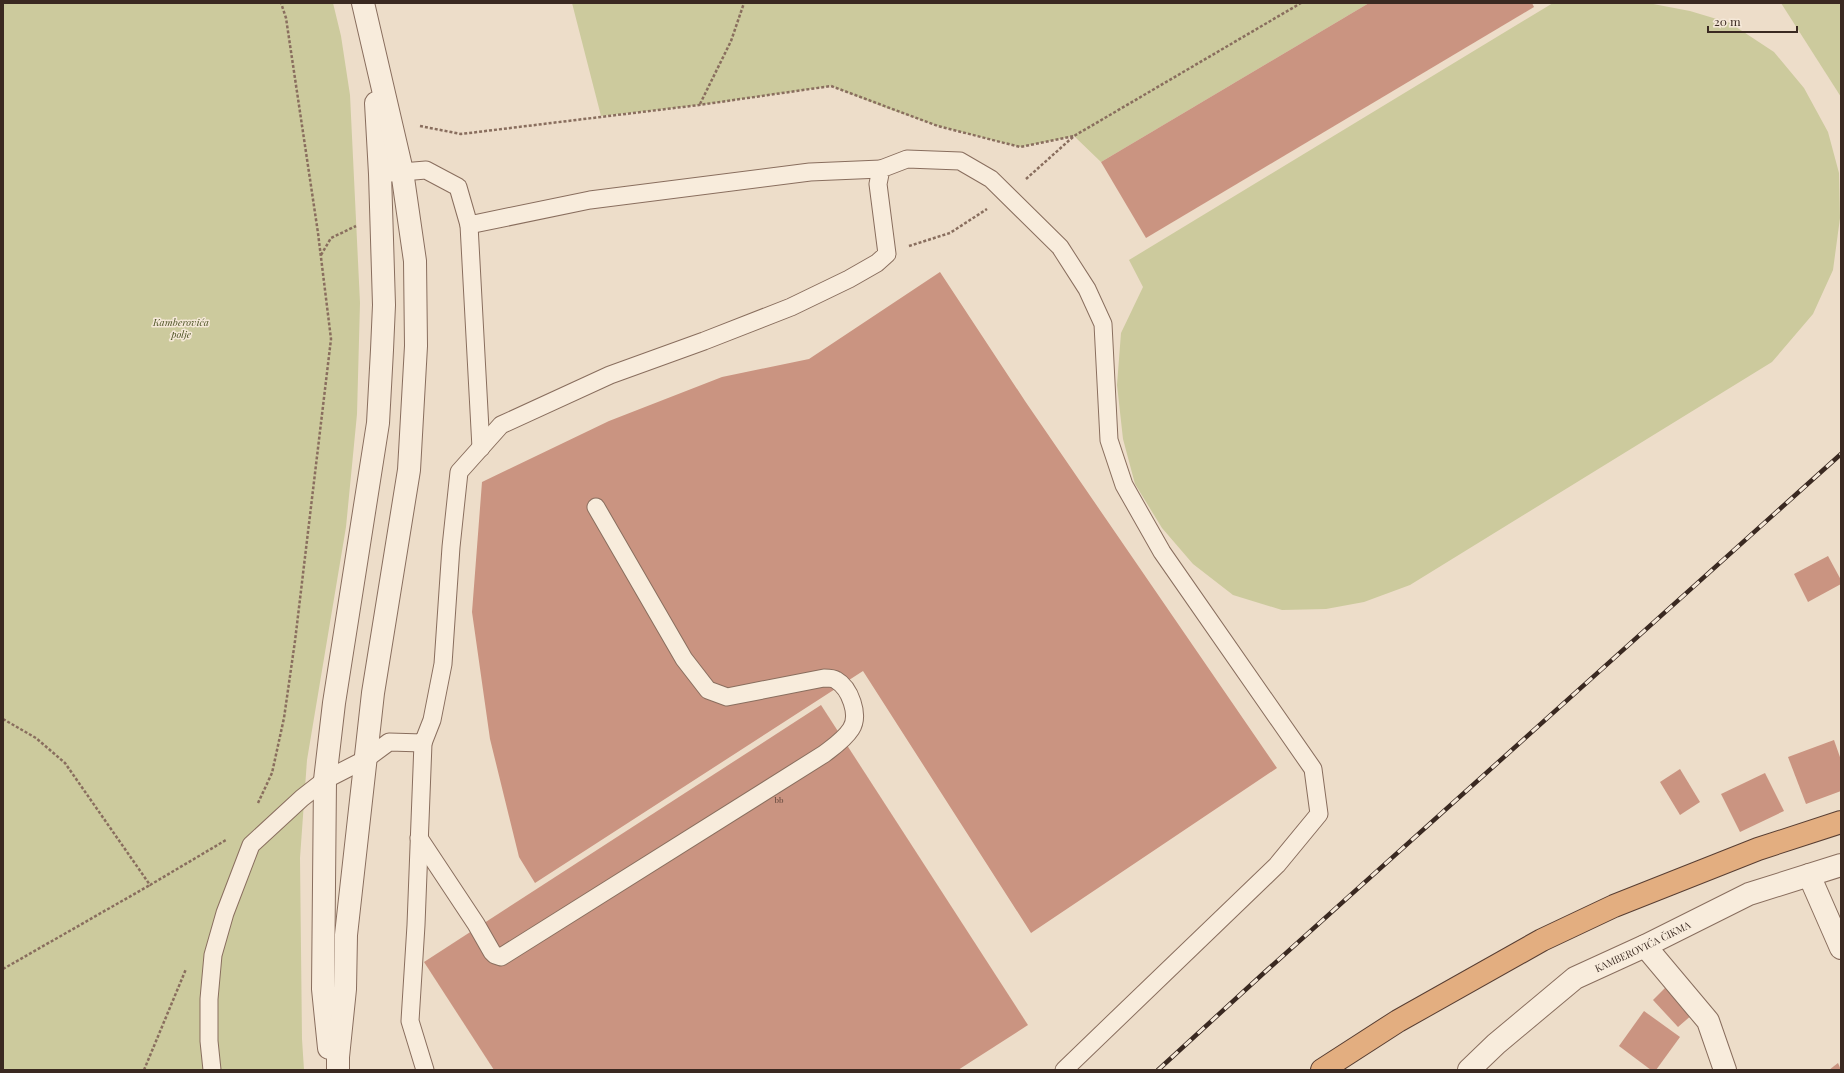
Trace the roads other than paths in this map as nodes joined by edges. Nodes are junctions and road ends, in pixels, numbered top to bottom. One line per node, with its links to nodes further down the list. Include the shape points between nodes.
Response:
1 (363, 3): 2 (street)
2 (372, 42): 4 (street); 5 (street)
3 (880, 169): 6 (lane, via 810,172 590,200); 7 (lane, via 878,184 886,254 877,263 791,307 610,375 501,425); 22 (lane, via 907,159 960,161 991,178 1060,247 1087,289 1103,324 1109,440 1124,485 1162,552 1312,769 1319,814 1277,865)
4 (402, 171): 5 (lane); 6 (lane, via 426,170 458,187); 10 (street, via 415,261 416,346 409,470 383,622)
5 (380, 174): 11 (street, via 384,305 378,423 334,703)
6 (468, 225): 7 (lane)
7 (481, 448): 9 (lane, via 459,472 443,664 432,720)
8 (596, 506): 13 (lane, via 684,659 708,690 727,697 824,678 835,679 848,694 854,709 855,719 852,728 843,739 817,758 501,957 492,952)
9 (423, 743): 10 (lane, via 389,742); 13 (lane)
10 (366, 759): 11 (lane); 20 (street, via 346,935 345,989)
11 (325, 780): 18 (lane, via 251,845 236,883 213,955 209,999); 19 (street, via 323,989)
12 (1841, 822): 23 (highway, via 1743,855 1614,906 1542,940 1398,1021)
13 (419, 838): 21 (lane, via 410,1021)
14 (1841, 866): 15 (street, KAMBEROVIĆA ČIKMA)
15 (1809, 875): 16 (street, KAMBEROVIĆA ČIKMA, via 1750,894); 17 (street)
16 (1645, 946): 24 (street, KAMBEROVIĆA ČIKMA, via 1575,978); 25 (street, via 1708,1021)
17 (1841, 948)
18 (212, 1070)
19 (332, 1070)
20 (338, 1070)
21 (425, 1070)
22 (1064, 1070)
23 (1322, 1070)
24 (1469, 1070)
25 (1726, 1070)

